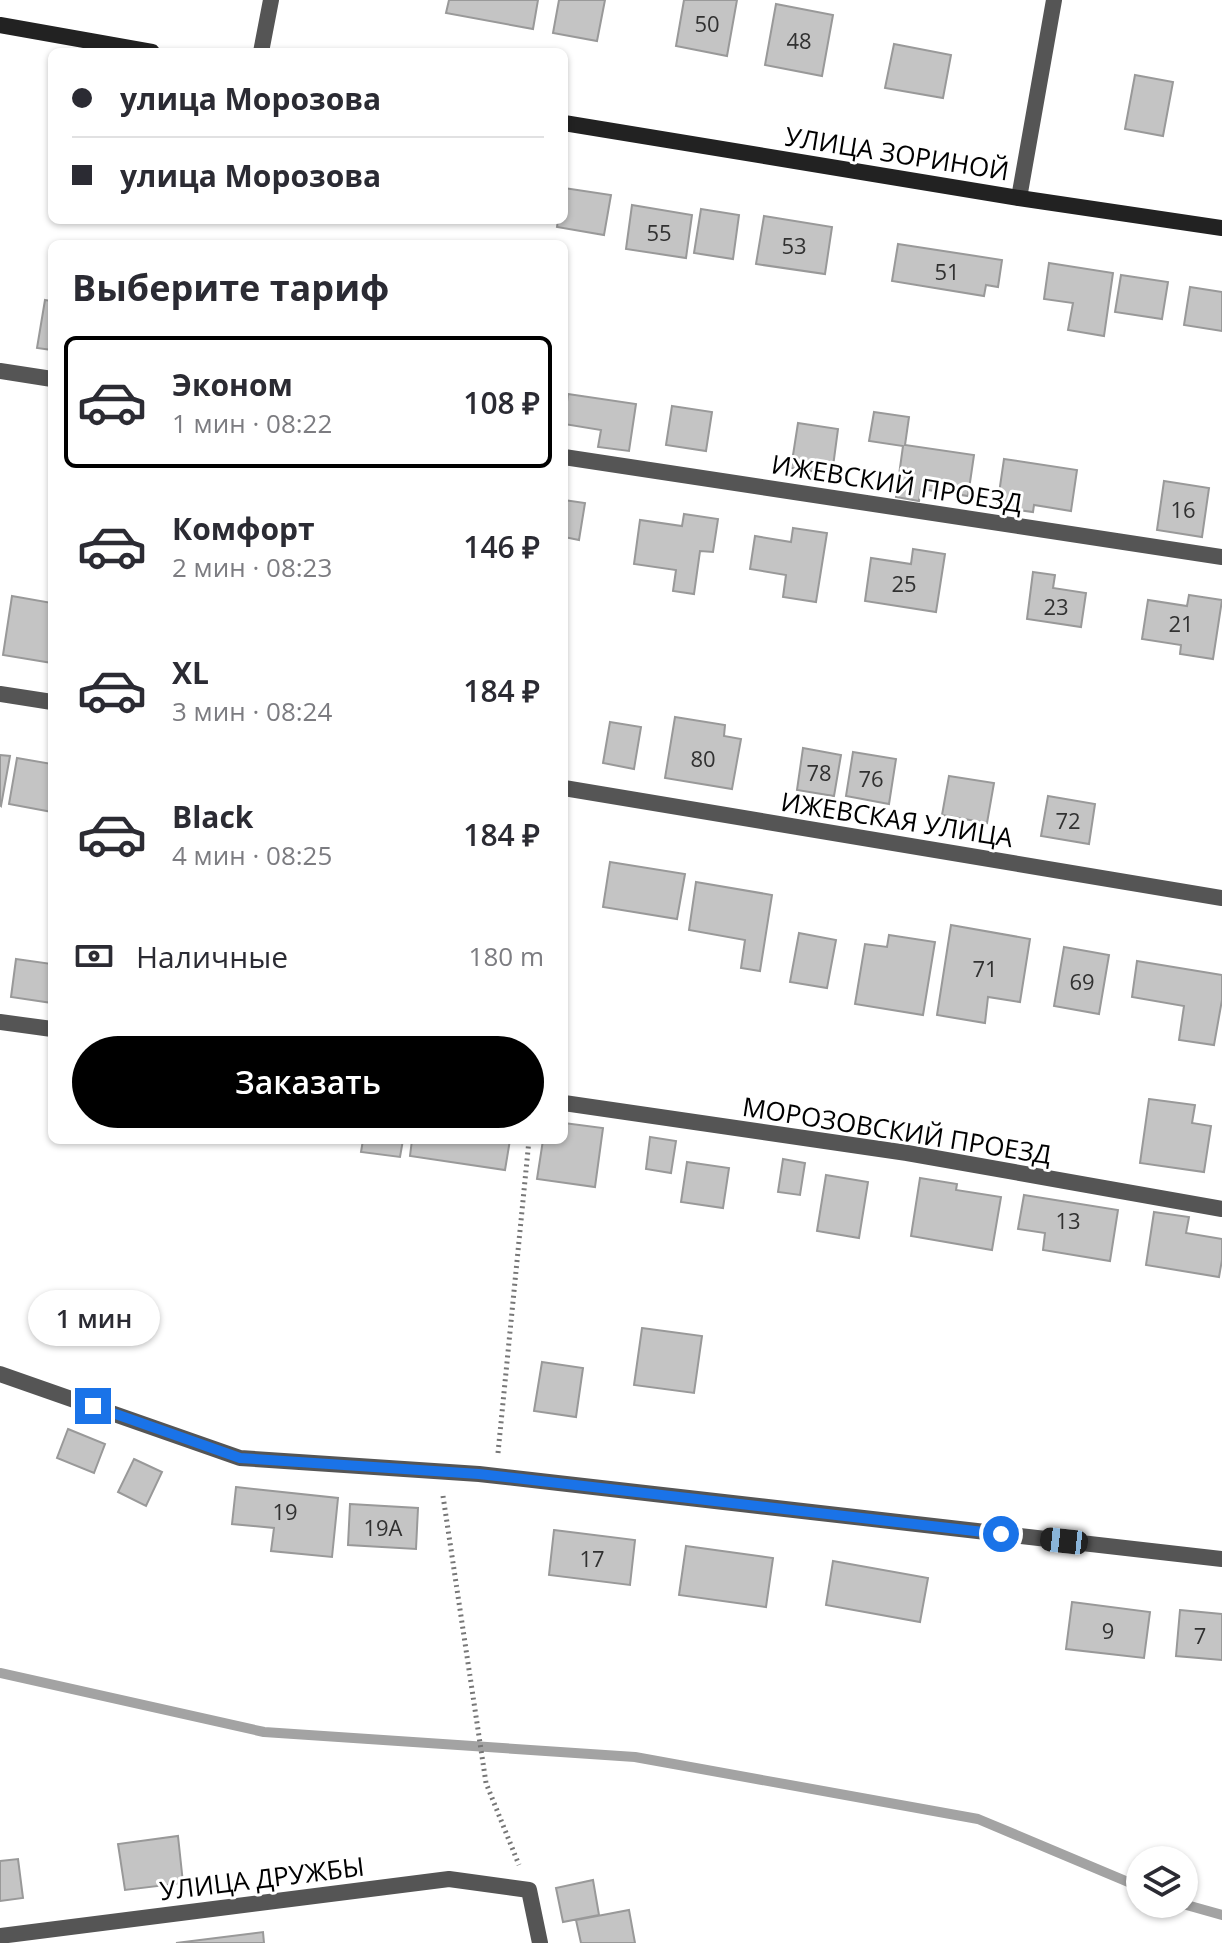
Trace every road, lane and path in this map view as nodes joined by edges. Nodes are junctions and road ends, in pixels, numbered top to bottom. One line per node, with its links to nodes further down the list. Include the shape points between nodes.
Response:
1 (271, 0): 5 (street)
2 (1054, 0): 7 (street)
3 (0, 25): 4 (main road)
4 (129, 48)
5 (262, 48)
6 (568, 124): 7 (main road, УЛИЦА ЗОРИНОЙ)
7 (1019, 198): 8 (main road, УЛИЦА ЗОРИНОЙ)
8 (1222, 228)
9 (0, 371): 10 (street)
10 (48, 378)
11 (568, 458): 12 (street, ИЖЕВСКИЙ ПРОЕЗД)
12 (1222, 557)
13 (0, 694): 14 (street)
14 (48, 701)
15 (568, 789): 16 (street, ИЖЕВСКАЯ УЛИЦА)
16 (1222, 898)
17 (0, 1022): 18 (street)
18 (48, 1028)
19 (568, 1104): 21 (street, МОРОЗОВСКИЙ ПРОЕЗД, via 907,1153)
20 (529, 1144): 24 (path)
21 (1222, 1209)
22 (0, 1374): 23 (street, via 240,1458)
23 (439, 1472): 24 (street); 26 (path, via 486,1783)
24 (496, 1476): 25 (street)
25 (1222, 1559)
26 (529, 1890): 27 (street, УЛИЦА ДРУЖБЫ, via 449,1879); 28 (street)
27 (0, 1936)
28 (540, 1943)

